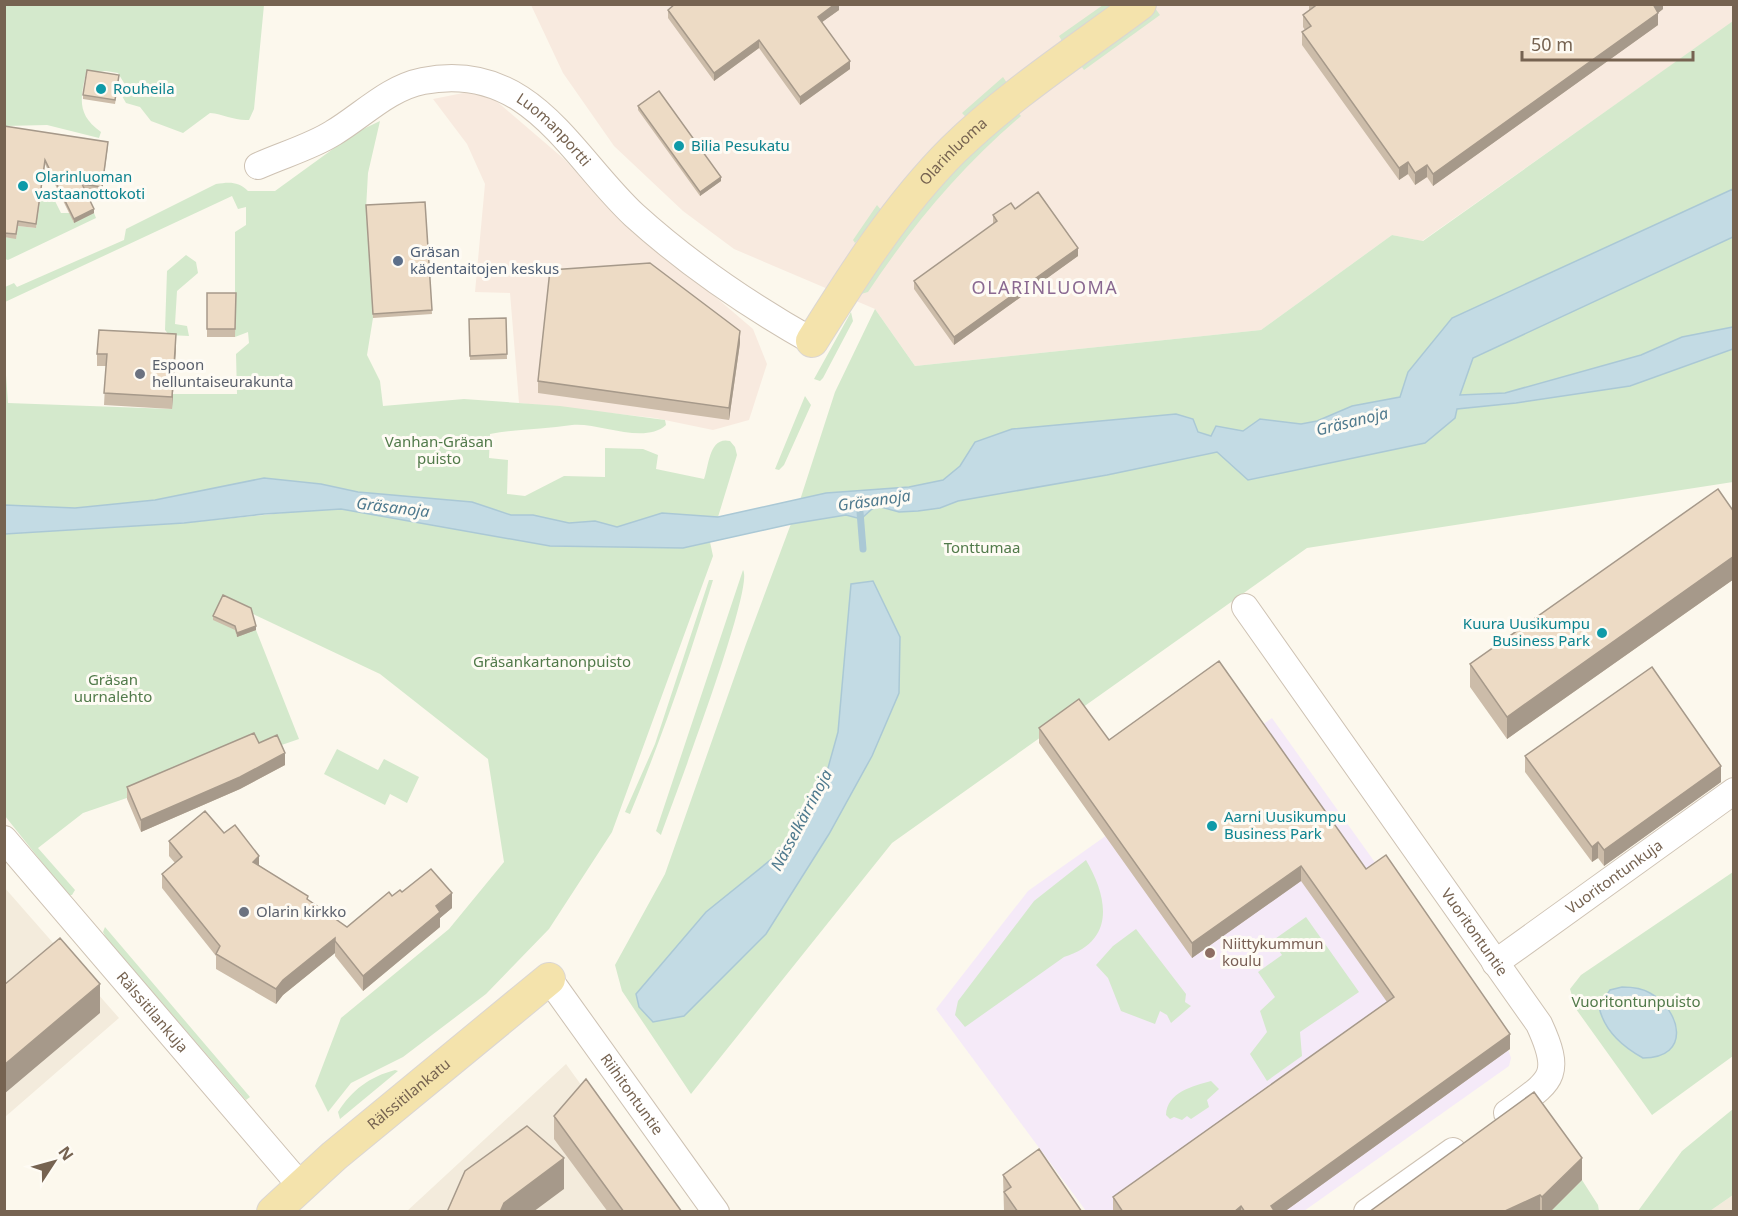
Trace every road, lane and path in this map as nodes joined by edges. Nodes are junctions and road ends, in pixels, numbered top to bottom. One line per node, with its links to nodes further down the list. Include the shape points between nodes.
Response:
1 (1140, 4): 3 (main road, Olarinluoma, via 1014,97 953,150 905,203)
2 (258, 166): 3 (street, Luomanportti, via 332,134 377,102 423,81 452,79 487,84 534,106 628,209 691,261)
3 (812, 341)
4 (1245, 607): 7 (street, Vuoritontuntie)
5 (1734, 791): 7 (street, Vuoritontunkuja)
6 (4, 839): 9 (street, Rälssitilankuja)
7 (1495, 963): 12 (street, Vuoritontuntie, via 1539,1024 1551,1050 1547,1082)
8 (549, 979): 9 (main road, Rälssitilankatu); 11 (street, Riihitontuntie)
9 (300, 1185): 10 (main road, Rälssitilankatu)
10 (273, 1212)
11 (716, 1212)
12 (1367, 1212)

